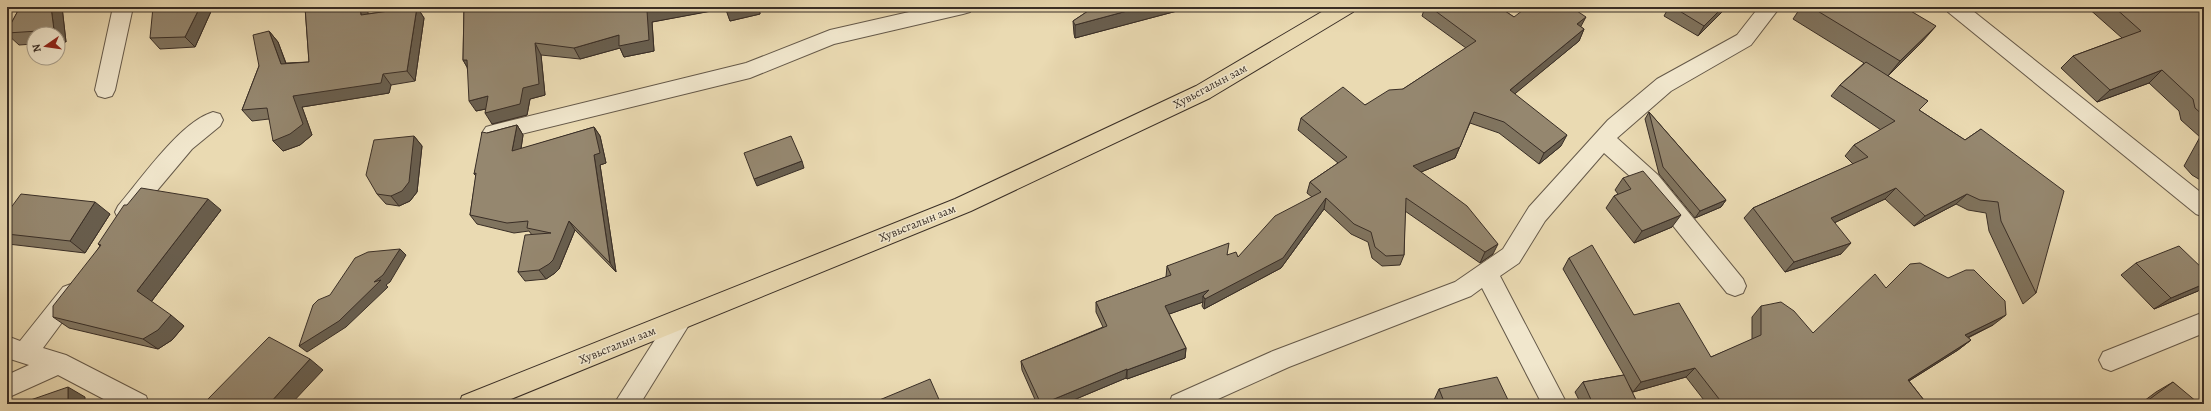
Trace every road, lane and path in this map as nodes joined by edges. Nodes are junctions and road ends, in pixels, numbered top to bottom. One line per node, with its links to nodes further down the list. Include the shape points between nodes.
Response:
1 (123, 7): 6 (street)
2 (963, 7): 8 (street, via 830,37 750,70)
3 (1346, 7): 15 (main road, Хувьсгалын зам, via 1196,96 963,205)
4 (1770, 7): 9 (street, via 1744,40 1664,85)
5 (1954, 7): 10 (street)
6 (105, 90)
7 (213, 120): 11 (street, via 184,142)
8 (494, 133)
9 (1603, 139): 12 (street, via 1537,214 1511,256); 14 (street, via 1650,181)
10 (2204, 208)
11 (116, 227)
12 (1486, 273): 24 (street, via 1463,289 1281,359); 25 (street)
13 (82, 278): 17 (street)
14 (1734, 286)
15 (680, 320): 22 (main road, Хувьсгалын зам); 23 (street)
16 (2204, 322): 18 (street)
17 (16, 350): 19 (street)
18 (2111, 360)
19 (58, 363): 20 (street); 21 (street)
20 (7, 386)
21 (138, 404)
22 (471, 404)
23 (626, 404)
24 (1181, 404)
25 (1555, 404)

